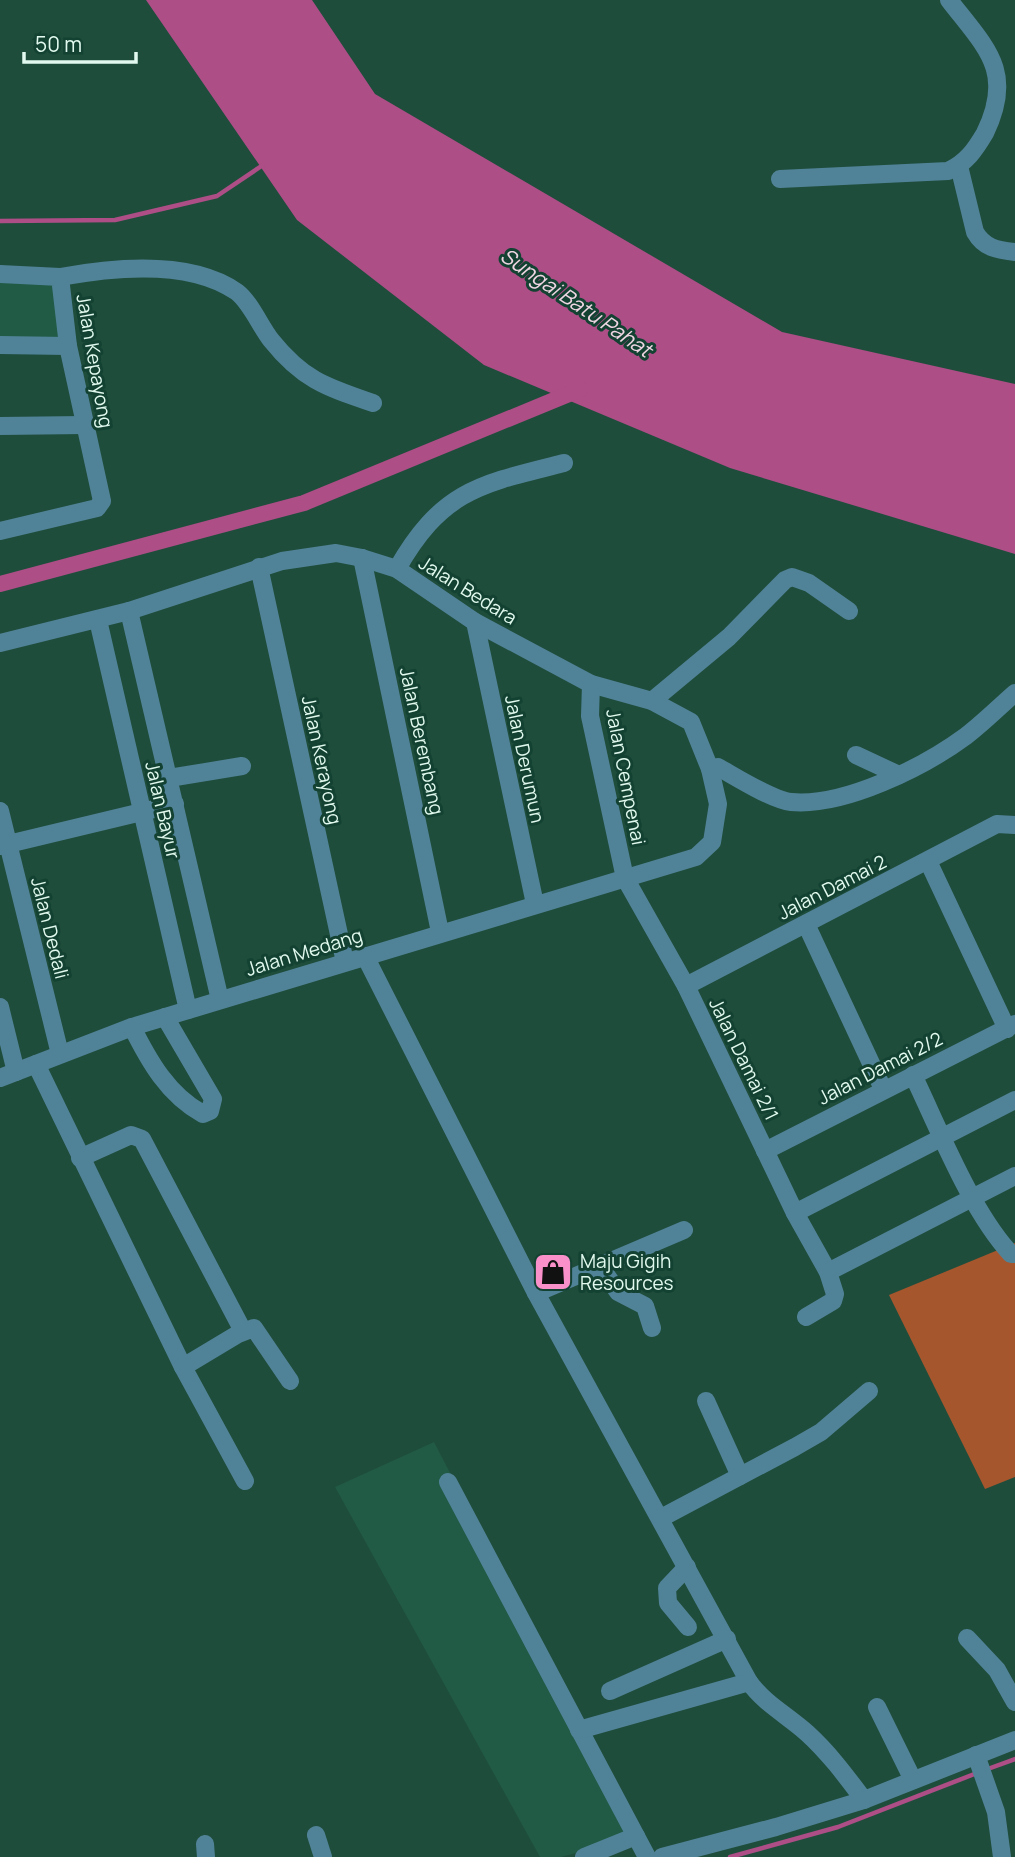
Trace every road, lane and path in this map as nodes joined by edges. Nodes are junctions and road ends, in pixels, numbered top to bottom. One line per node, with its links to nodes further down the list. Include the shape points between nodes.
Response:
1 (949, 0): 2 (street, via 992,56 1002,85 995,115 976,148)
2 (959, 166): 3 (street, via 938,172); 4 (street, via 980,241 990,248)
3 (780, 178)
4 (1015, 252)
5 (0, 274): 6 (street, Jalan Kepayong)
6 (60, 277): 8 (street, Jalan Kepayong); 9 (street, via 114,270 204,276 239,293 271,340 308,377)
7 (0, 345): 8 (street)
8 (68, 346): 10 (street, Jalan Kepayong)
9 (373, 403)
10 (84, 425): 11 (street); 13 (street, Jalan Kepayong, via 102,501 97,508)
11 (0, 426)
12 (564, 463): 16 (street, via 498,479 450,502 416,536)
13 (0, 531)
14 (362, 558): 15 (street, Jalan Bedara, via 313,554); 16 (street, Jalan Bedara); 39 (street, Jalan Berembang)
15 (258, 566): 17 (street, Jalan Bedara); 41 (street, Jalan Kerayong)
16 (397, 569): 20 (street, Jalan Bedara)
17 (129, 611): 19 (street, Jalan Bedara); 29 (street, Jalan Bayur)
18 (849, 611): 24 (street, via 809,583 792,577)
19 (98, 620): 21 (street, Jalan Bedara); 32 (street, Jalan Bayur)
20 (475, 622): 22 (street, Jalan Bedara); 37 (street, Jalan Derumun)
21 (0, 643)
22 (591, 684): 24 (street, Jalan Bedara); 36 (street, Jalan Cempenai, via 590,716)
23 (1015, 693): 28 (street, via 965,736)
24 (652, 701): 27 (street, Jalan Bedara, via 691,722)
25 (856, 755): 28 (street)
26 (242, 766): 29 (street)
27 (710, 769): 28 (street, via 718,768 788,802 838,797); 36 (street, Jalan Bedara, via 718,804 712,842 696,857)
28 (899, 775)
29 (169, 778): 30 (street, Jalan Bayur)
30 (175, 804): 32 (street); 43 (street, Jalan Bayur)
31 (0, 811): 34 (street, Jalan Dedali)
32 (142, 814): 34 (street); 45 (street, Jalan Bayur)
33 (1015, 825): 35 (street, Jalan Damai 2, via 997,824)
34 (4, 846): 49 (street, Jalan Dedali)
35 (929, 861): 38 (street, Jalan Damai 2); 47 (street)
36 (625, 878): 37 (street, Jalan Medang); 42 (street, Jalan Cempenai)
37 (535, 904): 39 (street, Jalan Medang)
38 (806, 924): 42 (street, Jalan Damai 2); 53 (street)
39 (440, 932): 40 (street, Jalan Medang)
40 (365, 956): 41 (street, Jalan Medang); 65 (street)
41 (345, 962): 43 (street, Jalan Medang)
42 (685, 986): 56 (street, Jalan Damai 2/1)
43 (220, 1000): 45 (street, Jalan Medang)
44 (0, 1007): 51 (street)
45 (188, 1010): 46 (street, Jalan Medang)
46 (165, 1017): 48 (street, Jalan Medang); 48 (street, via 213,1098 210,1111 204,1114 159,1076)
47 (1011, 1026): 52 (street, Jalan Damai 2/2)
48 (132, 1027): 49 (street, Jalan Medang)
49 (60, 1054): 50 (street, Jalan Medang)
50 (36, 1064): 51 (street, Jalan Medang); 57 (street)
51 (8, 1075)
52 (913, 1075): 53 (street, Jalan Damai 2/2); 55 (street)
53 (883, 1089): 56 (street, Jalan Damai 2/2)
54 (1015, 1100): 55 (street)
55 (943, 1138): 59 (street); 60 (street)
56 (765, 1151): 60 (street, Jalan Damai 2/1)
57 (80, 1158): 68 (street, via 131,1135 142,1139); 69 (street)
58 (1015, 1176): 59 (street)
59 (974, 1197): 62 (street, via 1003,1245); 64 (street)
60 (795, 1213): 64 (street, Jalan Damai 2/1)
61 (684, 1230): 63 (street)
62 (1015, 1254)
63 (600, 1266): 65 (street); 67 (street, via 618,1292 645,1306)
64 (828, 1272): 66 (street, via 834,1301)
65 (536, 1293): 76 (street)
66 (806, 1317)
67 (652, 1328)
68 (243, 1331): 69 (street); 70 (street, via 254,1328 259,1332)
69 (183, 1367): 74 (street)
70 (290, 1381)
71 (869, 1391): 73 (street, via 821,1432)
72 (706, 1401): 73 (street)
73 (740, 1476): 76 (street)
74 (245, 1481)
75 (447, 1482): 85 (street)
76 (661, 1518): 77 (street)
77 (687, 1567): 78 (street, via 667,1588 668,1603); 80 (street)
78 (688, 1628)
79 (967, 1638): 83 (street, via 997,1670)
80 (727, 1639): 81 (street); 82 (street)
81 (749, 1682): 85 (street); 89 (street, via 769,1706 835,1762)
82 (610, 1691)
83 (1015, 1702)
84 (877, 1707): 88 (street)
85 (579, 1730): 91 (street)
86 (1015, 1740): 87 (street)
87 (982, 1770): 88 (street); 96 (street, via 996,1812)
88 (913, 1780): 89 (street)
89 (864, 1800): 95 (street)
90 (316, 1835): 92 (street)
91 (636, 1836): 93 (street); 94 (street)
92 (323, 1857)
93 (584, 1857)
94 (647, 1857)
95 (662, 1857)
96 (1002, 1857)

